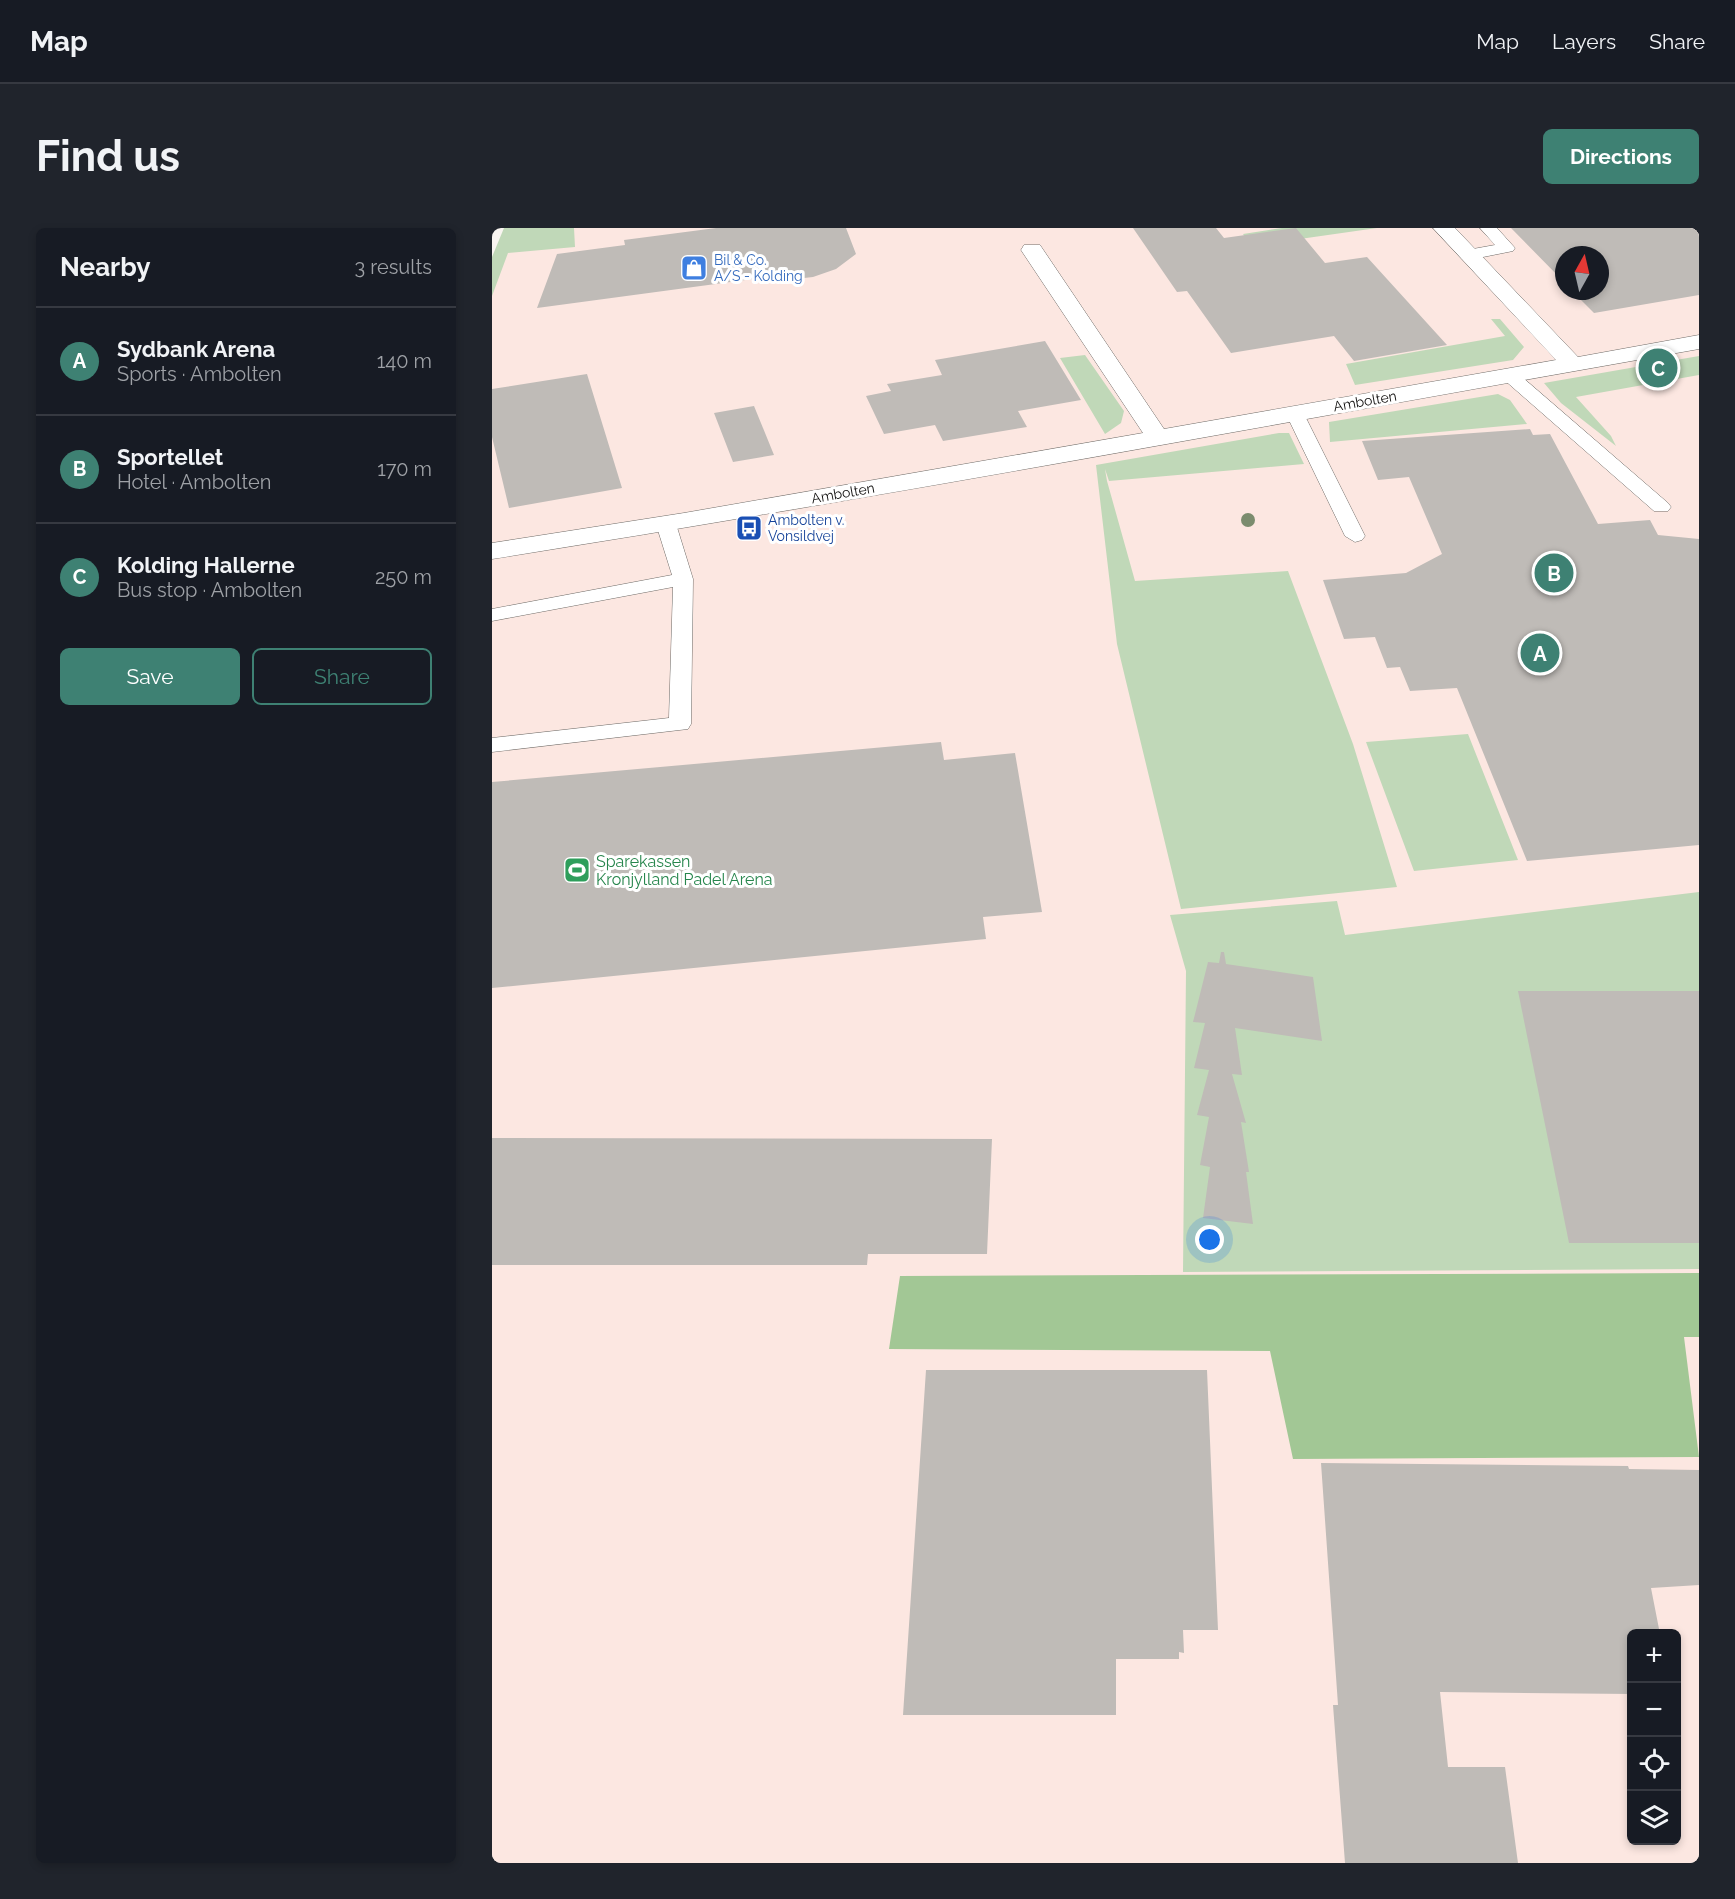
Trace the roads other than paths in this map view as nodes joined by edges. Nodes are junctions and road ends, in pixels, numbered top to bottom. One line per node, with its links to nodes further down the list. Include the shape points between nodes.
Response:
1 (1443, 228): 4 (street)
2 (1488, 228): 4 (lane, via 1507,248)
3 (1032, 250): 9 (street)
4 (1468, 255): 6 (street)
5 (1699, 342): 6 (street, Ambolten)
6 (1571, 363): 7 (street, Ambolten)
7 (1509, 374): 8 (street, Ambolten); 10 (lane)
8 (1295, 414): 9 (street, Ambolten); 12 (lane)
9 (1159, 439): 11 (street, Ambolten)
10 (1661, 507)
11 (666, 524): 13 (street, Ambolten); 14 (lane)
12 (1354, 536)
13 (492, 551)
14 (683, 579): 15 (lane); 16 (lane, via 680,724)
15 (492, 615)
16 (492, 745)

